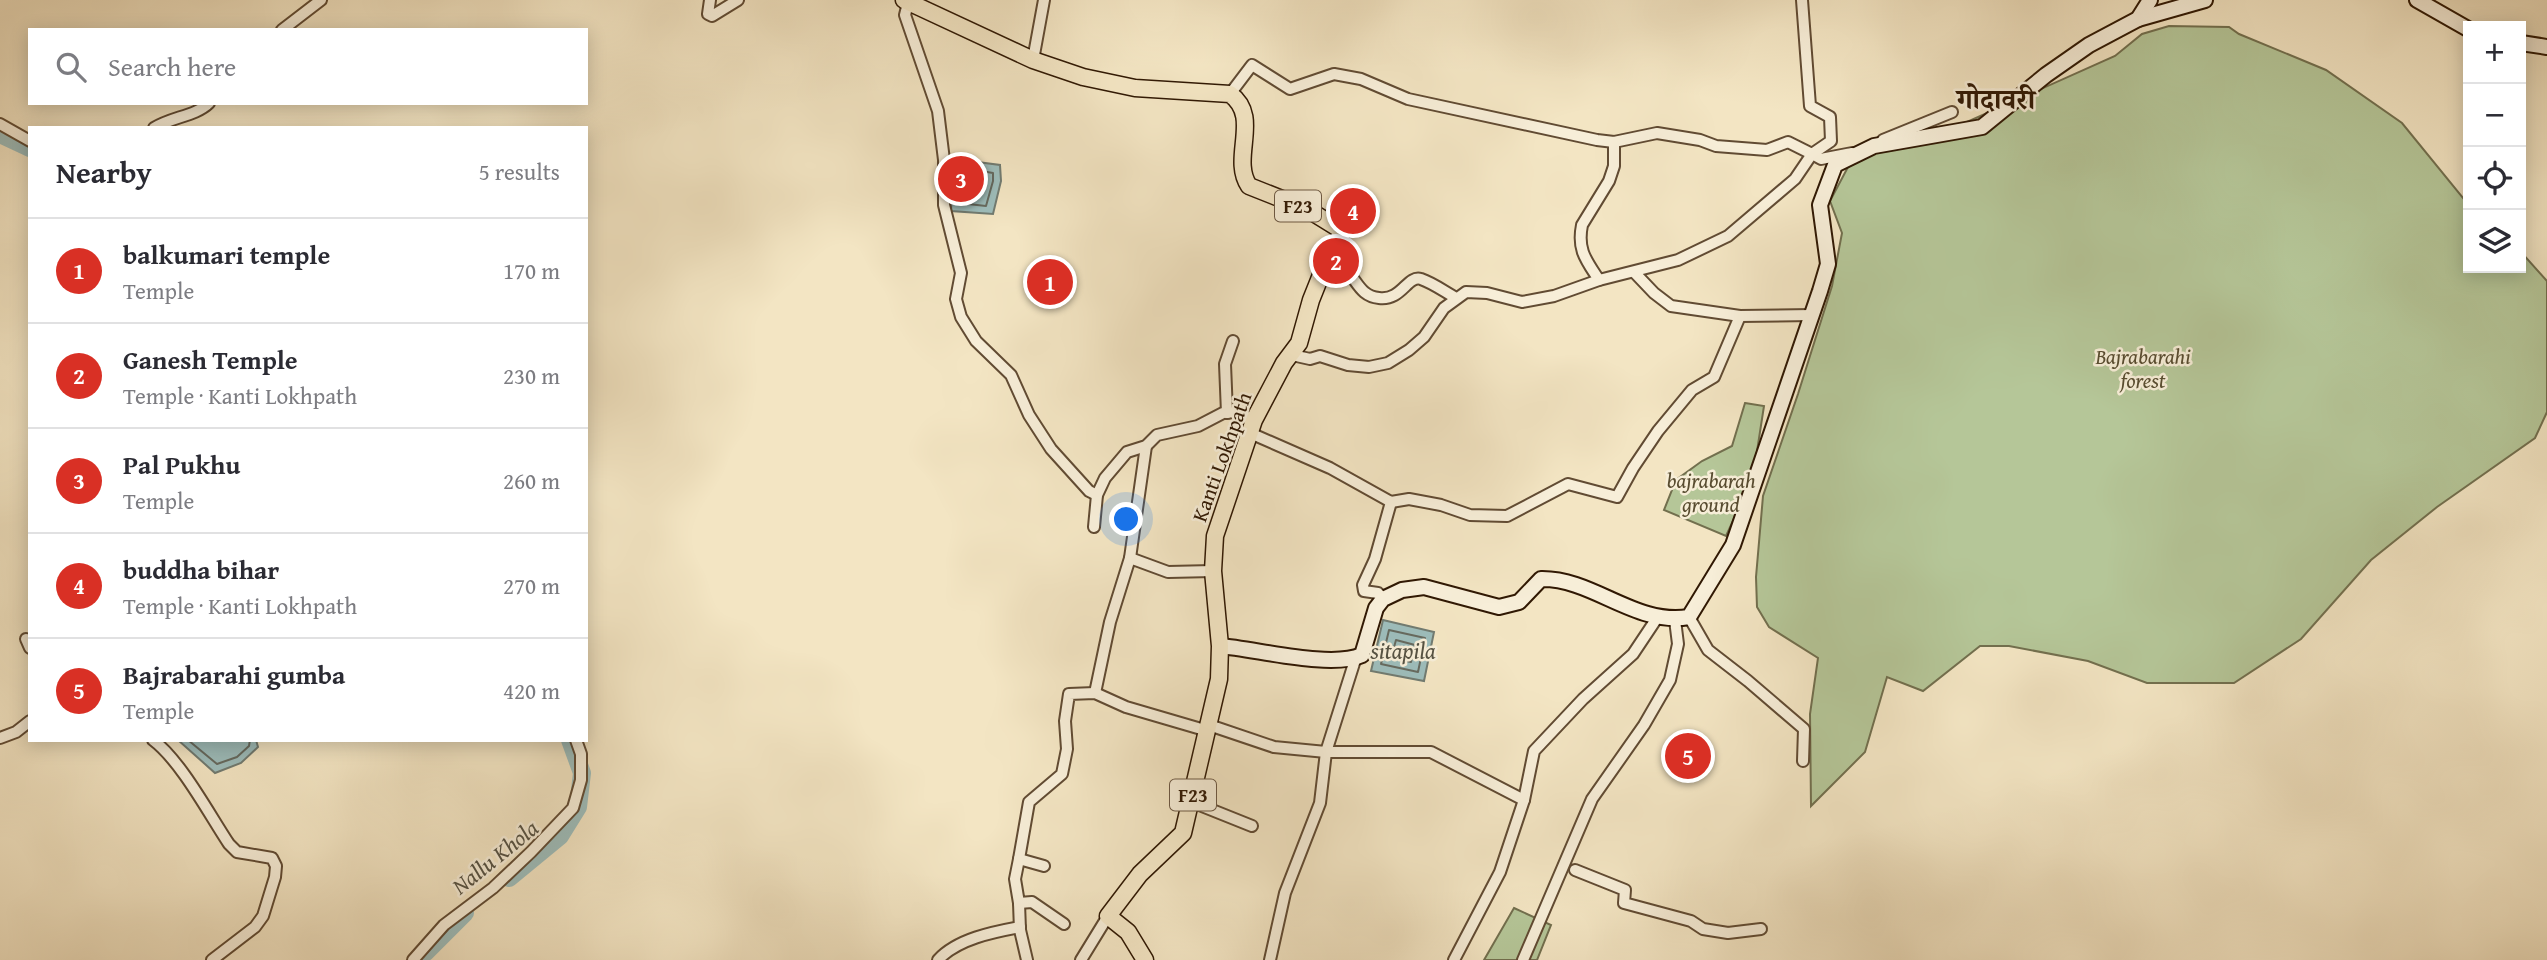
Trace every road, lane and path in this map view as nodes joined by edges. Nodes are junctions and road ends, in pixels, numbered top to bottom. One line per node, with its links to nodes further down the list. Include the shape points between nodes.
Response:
1 (321, 0): 12 (street)
2 (710, 0): 3 (street, via 708,14 712,16)
3 (738, 0)
4 (1044, 0): 15 (street)
5 (1802, 0): 23 (street, via 1810,106 1829,117 1830,141)
6 (2150, 0): 10 (street)
7 (2204, 0): 10 (street)
8 (2417, 0): 11 (street)
9 (906, 1): 15 (main road); 35 (street, via 905,15 938,111 944,205 961,273 956,299 961,317 976,341 1012,375 1029,415 1051,449)
10 (2138, 19): 28 (street, via 2088,45 1982,127 1874,146 1835,166 1820,205 1828,264)
11 (2463, 26)
12 (285, 28)
13 (2526, 44): 14 (street)
14 (2547, 47)
15 (1033, 60): 16 (main road, via 1135,88)
16 (1230, 94): 22 (street, via 1252,65 1290,89 1334,74 1361,79 1408,99); 24 (main road, Kanti Lokhpath / F23, via 1240,101 1245,113 1245,178 1254,189 1307,209 1341,230)
17 (207, 105): 20 (street)
18 (1952, 111): 23 (street, via 1852,153 1821,159)
19 (0, 124): 21 (street)
20 (156, 126)
21 (28, 140)
22 (1614, 142): 23 (street, via 1657,133 1716,146 1767,150 1788,142); 26 (street, via 1609,181 1580,233 1580,248)
23 (1812, 154): 25 (street, via 1795,179 1728,236 1678,260)
24 (1326, 260): 27 (street, via 1343,268 1362,292 1376,298 1398,295 1412,280 1420,279); 31 (main road, Kanti Lokhpath / F23)
25 (1634, 272): 26 (street); 29 (street, via 1671,306)
26 (1599, 280): 27 (street, via 1522,302 1474,292)
27 (1455, 298): 31 (street, via 1424,337 1388,363 1369,368 1320,356)
28 (1812, 315): 29 (street); 42 (street, via 1733,545)
29 (1740, 316): 36 (street, via 1714,377 1692,390 1658,431 1617,497 1568,484 1507,516 1470,515 1409,499)
30 (1233, 341): 32 (street, via 1225,364)
31 (1292, 355): 33 (main road, Kanti Lokhpath / F23, via 1280,369)
32 (1227, 413): 33 (street, via 1236,412); 34 (street, via 1198,426 1157,435)
33 (1252, 427): 36 (street); 39 (main road, Kanti Lokhpath / F23, via 1215,536)
34 (1146, 446): 35 (street, via 1127,452); 38 (street)
35 (1097, 495): 37 (street)
36 (1391, 502): 40 (street, via 1376,559 1363,585 1364,591 1378,593)
37 (1094, 527)
38 (1130, 558): 39 (street, via 1168,572); 45 (street)
39 (1213, 571): 43 (main road, Kanti Lokhpath / F23)
40 (1383, 599): 41 (street, via 1424,587 1499,607 1520,602 1541,579 1552,579); 44 (street, via 1362,655)
41 (1657, 618): 42 (street); 53 (street, via 1633,654 1534,751)
42 (1682, 618): 52 (street, via 1708,650 1804,729); 72 (street, via 1670,680 1592,799)
43 (1220, 646): 44 (street, via 1328,660); 47 (main road, Kanti Lokhpath / F23)
44 (1356, 657): 51 (street)
45 (1095, 693): 47 (street, via 1126,707); 56 (street, via 1069,694 1062,774 1029,802)
46 (28, 723): 48 (street)
47 (1209, 728): 51 (street, via 1274,747); 54 (main road, Kanti Lokhpath / F23)
48 (0, 738)
49 (155, 742): 64 (street, via 229,844 237,852 272,859 276,866 255,927)
50 (577, 742): 65 (street, via 581,780 573,808 493,888 444,925)
51 (1326, 752): 53 (street, via 1431,752); 70 (street, via 1320,803 1285,893)
52 (1803, 761)
53 (1524, 800): 71 (street, via 1500,872)
54 (1192, 802): 55 (street); 60 (main road, Kanti Lokhpath / F23, via 1183,833 1140,874)
55 (1252, 826)
56 (1019, 859): 57 (street); 59 (street, via 1015,879)
57 (1044, 866)
58 (1575, 870): 63 (street, via 1625,890 1624,903 1691,920 1703,929 1728,933)
59 (1019, 902): 61 (street, via 1032,902); 62 (street)
60 (1108, 916): 68 (street); 69 (main road, via 1128,932)
61 (1064, 924)
62 (1020, 927): 66 (street, via 989,933); 67 (street)
63 (1761, 929)
64 (212, 960)
65 (413, 960)
66 (938, 960)
67 (1027, 960)
68 (1081, 960)
69 (1145, 960)
70 (1270, 960)
71 (1454, 960)
72 (1523, 960)

